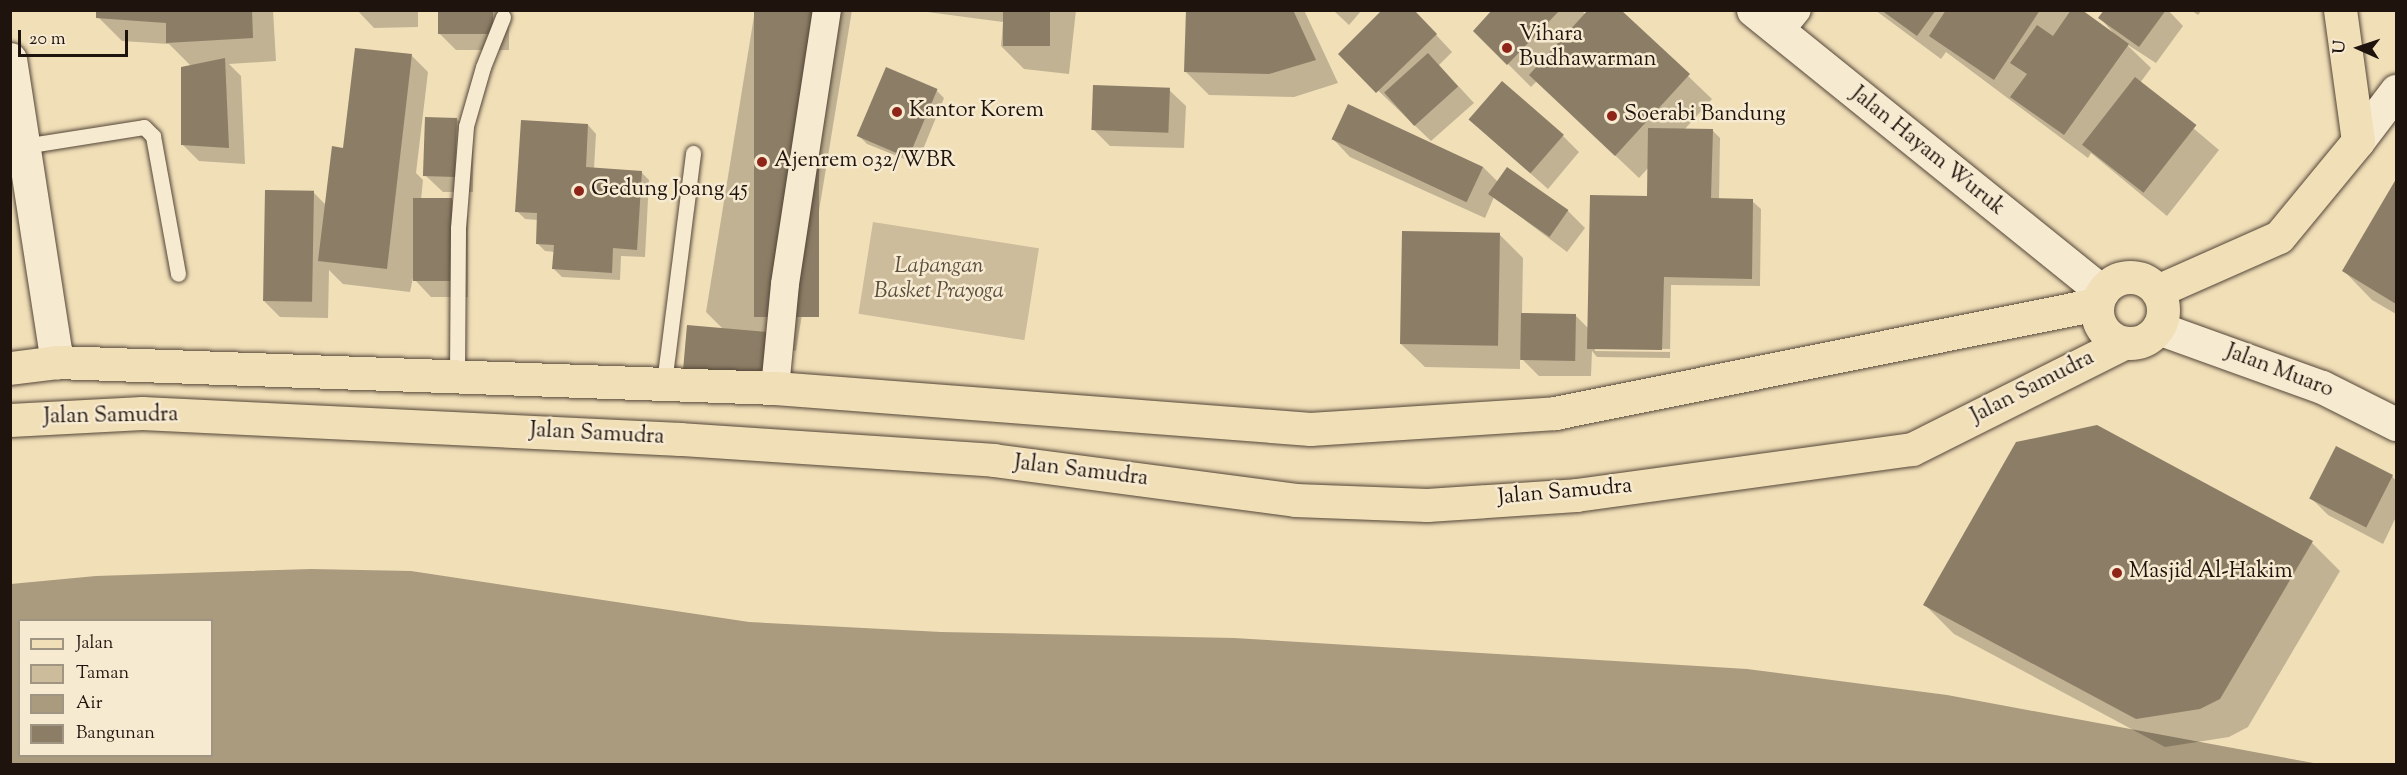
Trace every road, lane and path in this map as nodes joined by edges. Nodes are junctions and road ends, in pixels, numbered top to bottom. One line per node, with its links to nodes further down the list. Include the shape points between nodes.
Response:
1 (827, 10): 20 (street, via 785,284)
2 (1753, 10): 5 (main road, Jalan Hayam Wuruk)
3 (2340, 10): 8 (main road)
4 (503, 17): 18 (lane, via 466,126 458,228)
5 (1788, 21): 13 (main road, Jalan Hayam Wuruk)
6 (10, 59): 9 (main road)
7 (2397, 92): 8 (main road)
8 (2358, 141): 12 (main road, via 2279,237)
9 (24, 146): 11 (lane, via 144,128 153,136); 16 (main road)
10 (693, 153): 19 (lane)
11 (178, 274)
12 (2157, 291): 13 (main road, via 2145,280 2129,277 2114,281); 14 (main road, via 2163,316)
13 (2100, 298): 15 (main road, via 2103,329); 20 (main road, via 1556,413 1310,429)
14 (2158, 328): 15 (main road, via 2140,342); 22 (main road, Jalan Muaro, via 2322,387)
15 (2124, 343): 21 (main road, Jalan Samudra, via 1912,449 1576,495 1427,505 1295,500 993,460 680,440 142,413)
16 (57, 362): 17 (main road); 18 (main road)
17 (10, 368)
18 (457, 374): 19 (main road)
19 (664, 383): 20 (main road)
20 (776, 388)
21 (10, 420)
22 (2397, 424)

